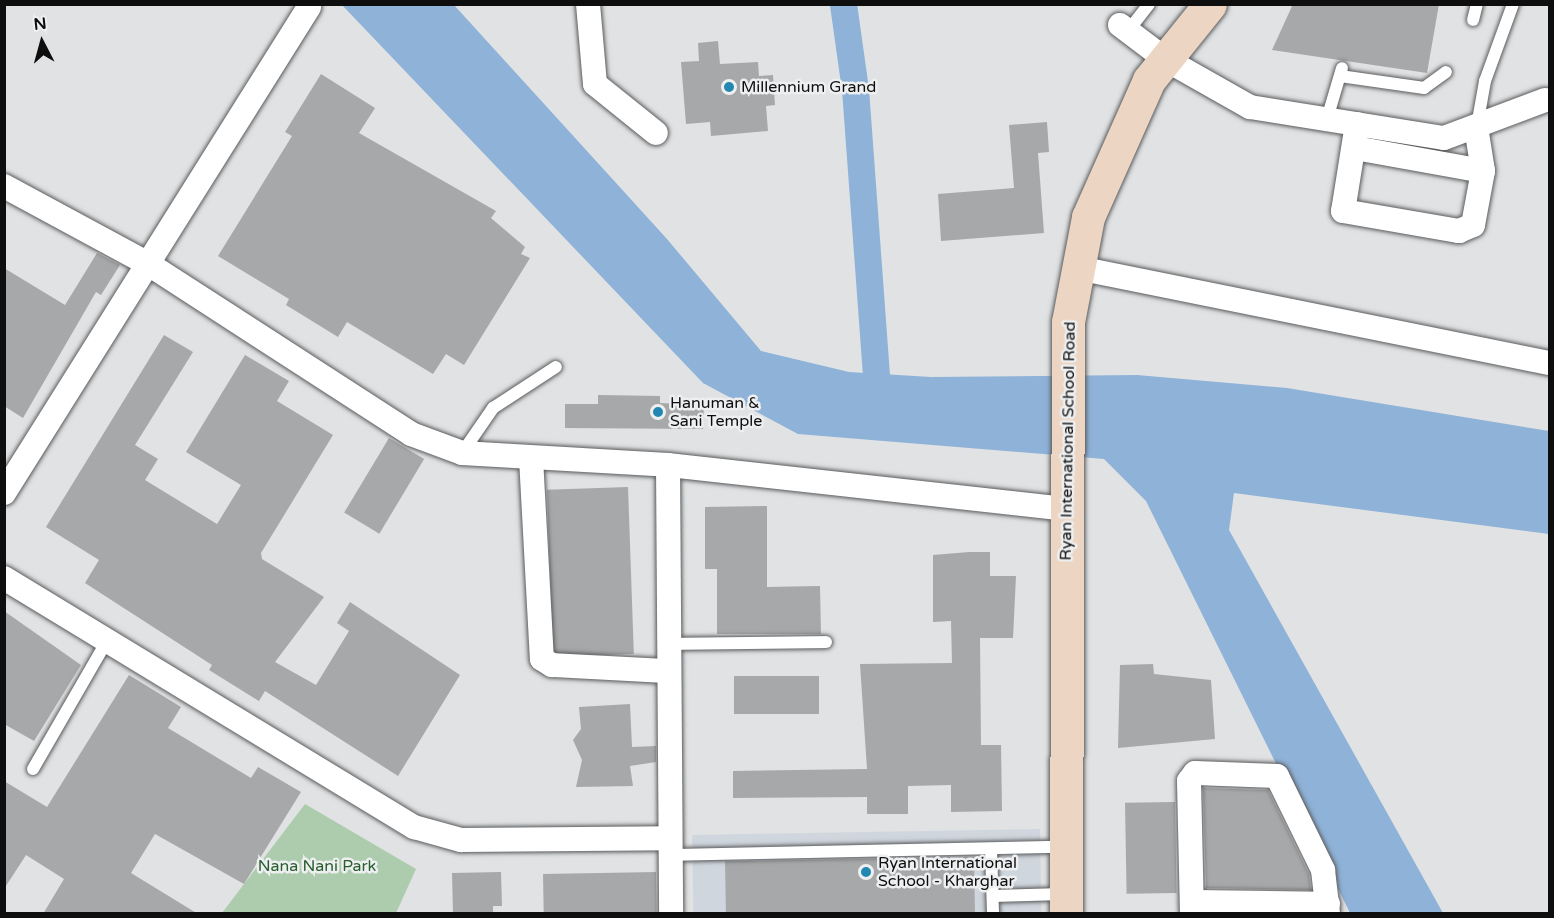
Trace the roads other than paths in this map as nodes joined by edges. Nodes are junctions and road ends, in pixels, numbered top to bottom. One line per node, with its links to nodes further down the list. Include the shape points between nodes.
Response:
1 (588, 4): 15 (street, via 595,84)
2 (1149, 4): 8 (lane)
3 (1210, 4): 9 (street, Ryan International School Road)
4 (1477, 4): 7 (lane)
5 (1513, 4): 14 (lane, via 1485,81)
6 (309, 8): 19 (street)
7 (1473, 20)
8 (1124, 28): 9 (street)
9 (1165, 59): 12 (street, via 1250,106); 20 (street, Ryan International School Road, via 1149,80 1088,217)
10 (1446, 72): 12 (lane, via 1424,88 1341,72)
11 (1547, 94): 14 (street)
12 (1328, 119): 13 (street)
13 (1357, 124): 14 (street, via 1444,138); 17 (street, via 1343,203 1350,214 1467,230 1473,225)
14 (1476, 127): 17 (street)
15 (656, 134)
16 (1355, 148): 17 (street)
17 (1483, 171)
18 (4, 186): 19 (street)
19 (150, 265): 23 (street, via 411,434); 26 (street)
20 (1078, 268): 21 (street); 27 (street, Ryan International School Road, via 1068,322)
21 (1550, 363)
22 (556, 368): 23 (lane, via 493,408)
23 (462, 453): 24 (street)
24 (531, 458): 25 (street); 32 (street, via 537,648 542,659 552,665)
25 (668, 465): 27 (street); 31 (street)
26 (4, 493)
27 (1065, 509): 35 (street, Ryan International School Road)
28 (4, 578): 29 (street)
29 (107, 641): 33 (lane); 34 (street, via 414,827 461,840)
30 (826, 642): 31 (lane)
31 (668, 644): 32 (street)
32 (668, 670): 34 (street)
33 (33, 769)
34 (670, 847): 36 (lane); 41 (street)
35 (1066, 847): 36 (lane); 38 (street, Ryan International School Road)
36 (991, 849): 37 (lane)
37 (993, 896): 38 (lane); 42 (lane)
38 (1066, 904)
39 (1192, 908): 40 (street); 40 (street, via 1191,776 1271,774 1280,779 1323,870)
40 (1328, 909)
41 (671, 914)
42 (993, 914)

